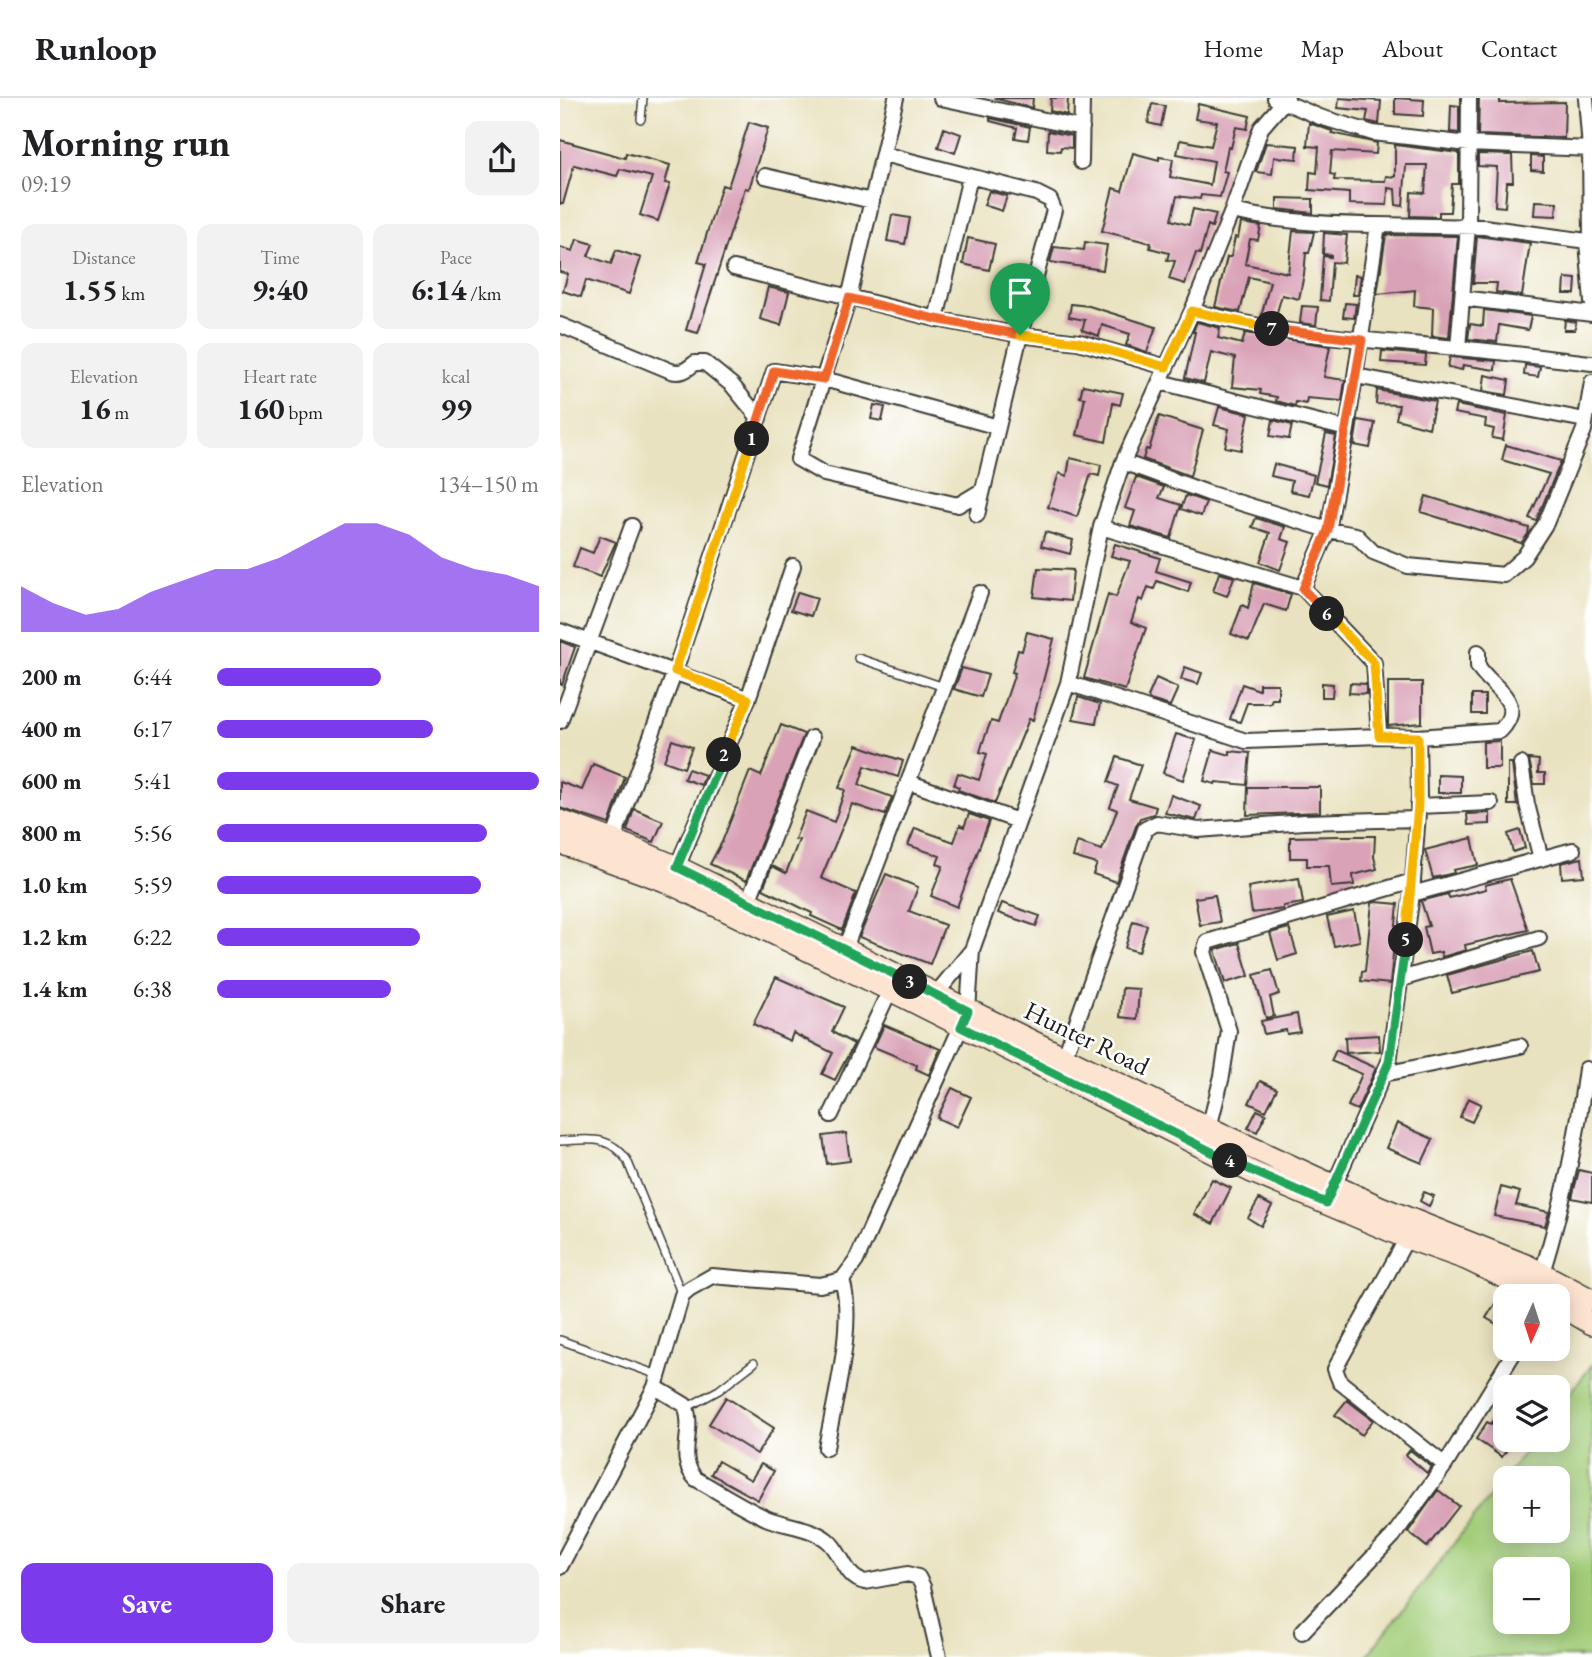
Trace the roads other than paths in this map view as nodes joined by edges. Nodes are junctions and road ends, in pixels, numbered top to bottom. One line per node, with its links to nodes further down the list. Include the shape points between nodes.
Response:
1 (643, 98): 8 (lane)
2 (896, 98): 12 (street)
3 (941, 98): 9 (street)
4 (1082, 98): 9 (street)
5 (1469, 98): 10 (street)
6 (1586, 98): 11 (street)
7 (1282, 99): 10 (street, via 1320,117 1373,133); 17 (street, via 1261,128)
8 (641, 119)
9 (1082, 128): 13 (street)
10 (1469, 144): 11 (street); 19 (street)
11 (1591, 149): 20 (street)
12 (883, 153): 15 (street); 16 (street)
13 (1081, 162)
14 (765, 176): 16 (street)
15 (970, 177): 26 (street); 28 (street, via 1036,193 1050,200 1054,209)
16 (872, 201): 22 (street)
17 (1233, 211): 18 (street, via 1325,225); 25 (street)
18 (1378, 225): 19 (street); 29 (street)
19 (1468, 226): 20 (street); 23 (street)
20 (1590, 240): 24 (street)
21 (734, 268): 22 (street)
22 (849, 298): 26 (street); 34 (street)
23 (1462, 298): 24 (street); 30 (street)
24 (1590, 305)
25 (1192, 311): 29 (street, via 1256,326); 32 (street)
26 (936, 319): 28 (street)
27 (560, 325): 37 (street, via 671,372 705,363)
28 (1020, 335): 32 (street, via 1079,342); 39 (street)
29 (1362, 340): 30 (street); 33 (street)
30 (1458, 348): 31 (street)
31 (1592, 363)
32 (1166, 367): 35 (street)
33 (1356, 376): 38 (street); 40 (street)
34 (824, 379): 37 (street, via 774,371); 39 (street); 42 (street, via 798,459 824,474 958,505)
35 (1160, 382): 40 (street); 41 (street)
36 (1592, 382): 38 (street)
37 (759, 418): 54 (street)
38 (1586, 420): 46 (street, via 1546,523 1524,557 1504,575 1408,566 1373,552 1356,535)
39 (998, 427): 42 (street)
40 (1347, 429): 46 (street)
41 (1123, 461): 45 (street); 46 (street)
42 (983, 490): 43 (street)
43 (977, 515)
44 (632, 526): 51 (street)
45 (1101, 527): 48 (street); 55 (street)
46 (1328, 530): 48 (street)
47 (793, 566): 57 (street)
48 (1303, 589): 59 (street, via 1374,663)
49 (980, 593): 56 (street)
50 (560, 631): 51 (street)
51 (589, 641): 54 (street); 58 (street)
52 (1478, 652): 60 (street, via 1478,666 1499,686 1510,708 1509,722 1500,731)
53 (858, 658): 56 (lane)
54 (675, 671): 57 (street); 68 (street)
55 (1068, 683): 59 (street, via 1246,741); 67 (street)
56 (944, 687): 63 (street)
57 (748, 699): 72 (street)
58 (560, 721)
59 (1379, 736): 60 (street)
60 (1418, 737): 65 (street)
61 (812, 738): 74 (street)
62 (1521, 764): 71 (street)
63 (908, 782): 67 (street); 77 (street)
64 (1492, 803): 65 (street)
65 (1418, 812): 73 (street); 83 (street, via 1198,830 1150,825)
66 (560, 821): 68 (main road, Hunter Road)
67 (1018, 821): 76 (street)
68 (613, 840): 72 (main road, Hunter Road)
69 (560, 843): 74 (main road, Hunter Road)
70 (1573, 850): 71 (street)
71 (1541, 859): 73 (street)
72 (677, 867): 74 (main road, Hunter Road)
73 (1413, 887): 78 (street); 87 (street, via 1207,942 1204,951 1209,975 1229,1031)
74 (749, 909): 77 (main road, Hunter Road); 79 (main road, Hunter Road)
75 (1539, 938): 78 (street)
76 (972, 950): 80 (street); 81 (street)
77 (844, 951): 80 (main road, Hunter Road)
78 (1401, 979): 85 (street)
79 (890, 990): 80 (main road, Hunter Road); 86 (street)
80 (930, 1002): 81 (main road, Hunter Road)
81 (965, 1019): 83 (main road, Hunter Road); 89 (main road, Hunter Road, via 1252,1172); 92 (street, via 856,1261)
82 (1520, 1046): 85 (street)
83 (1064, 1058): 87 (main road, Hunter Road)
84 (1586, 1069): 91 (street, via 1561,1211)
85 (1384, 1074): 89 (street)
86 (831, 1115)
87 (1209, 1128): 89 (main road, Hunter Road)
88 (560, 1141): 94 (lane, via 610,1142 619,1149)
89 (1330, 1195): 90 (main road, Hunter Road); 91 (main road, Hunter Road)
90 (1408, 1238): 93 (main road, Hunter Road); 104 (street, via 1335,1369 1340,1382)
91 (1542, 1273): 95 (main road, Hunter Road)
92 (842, 1280): 94 (street, via 820,1285 712,1276); 103 (street, via 848,1322)
93 (1518, 1284)
94 (682, 1295): 101 (street)
95 (1592, 1300)
96 (1570, 1311): 97 (main road)
97 (1592, 1324)
98 (560, 1340): 101 (lane)
99 (1508, 1362): 104 (street)
100 (754, 1363): 102 (lane)
101 (657, 1381): 102 (street); 105 (street)
102 (686, 1409): 108 (street, via 686,1460 696,1479 768,1519 824,1537 858,1581 908,1574 918,1577)
103 (826, 1448)
104 (1445, 1465): 107 (street, via 1393,1536)
105 (563, 1552): 106 (street)
106 (560, 1567)
107 (1302, 1632)
108 (939, 1657)

